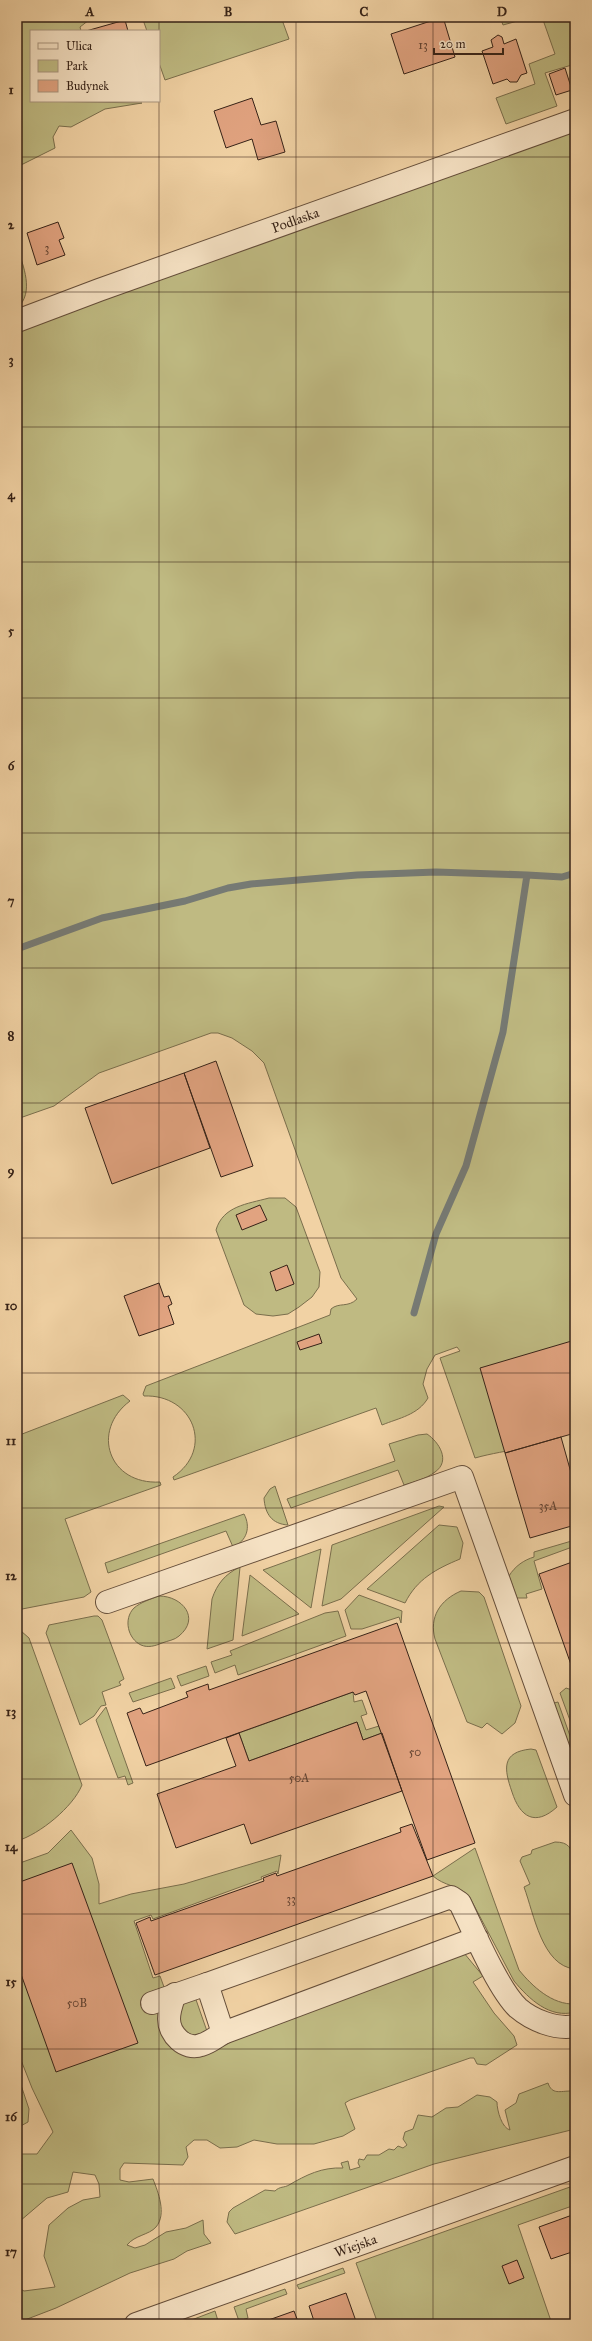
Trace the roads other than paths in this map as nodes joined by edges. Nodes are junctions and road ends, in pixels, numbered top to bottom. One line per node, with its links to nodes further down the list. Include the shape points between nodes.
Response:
1 (575, 120): 2 (street, Podlaska)
2 (17, 321)
3 (108, 1602): 4 (street, via 462,1477)
4 (575, 1795)
5 (477, 1938): 6 (street, via 460,1903 451,1897); 9 (street, via 507,1994 518,2008 534,2019 554,2026); 10 (street)
6 (207, 1984): 7 (street); 10 (street)
7 (175, 1994): 8 (street); 10 (street, via 170,2008 169,2023 181,2042 200,2046)
8 (152, 2003)
9 (575, 2026)
10 (223, 2033)
11 (575, 2167): 12 (street, Wiejska)
12 (136, 2324)

